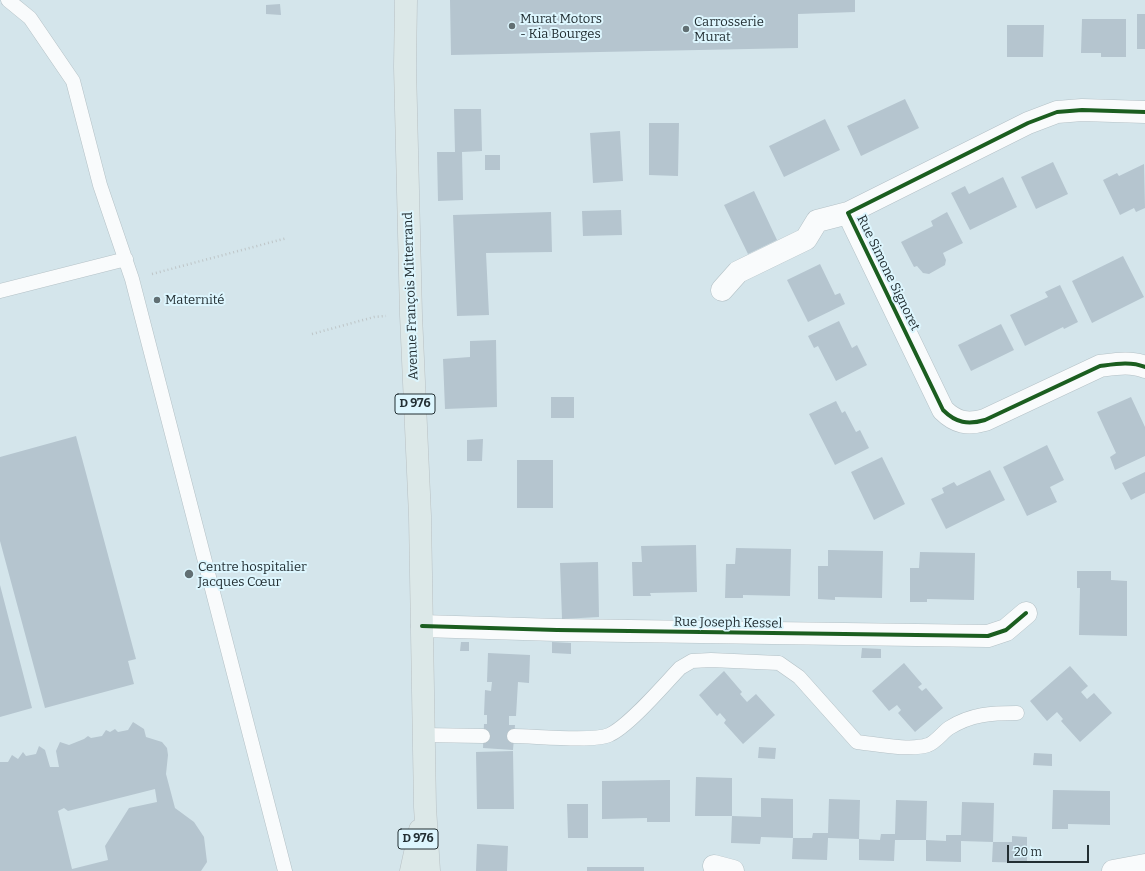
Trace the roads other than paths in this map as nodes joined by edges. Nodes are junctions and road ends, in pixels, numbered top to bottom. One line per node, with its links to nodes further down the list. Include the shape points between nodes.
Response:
1 (8, 0): 5 (lane, via 30,18 72,81 100,185)
2 (406, 0): 10 (main road, Avenue François Mitterrand / D 976, via 405,67 411,315)
3 (1145, 112): 4 (street, Rue Simone Signoret, via 1057,112 1028,123)
4 (848, 213): 6 (street, Rue Simone Signoret, via 817,221 806,238 738,272); 8 (street, Rue Simone Signoret, via 943,410 951,418 962,423 974,424 1100,366 1120,363)
5 (126, 259): 7 (lane); 17 (lane)
6 (722, 290)
7 (0, 291)
8 (1145, 367)
9 (1026, 613): 10 (street, Rue Joseph Kessel, via 1006,630 988,636)
10 (422, 626): 12 (main road, Avenue François Mitterrand / D 976)
11 (1017, 713): 14 (lane, via 987,713 967,718 949,728 929,745 916,747 857,742 798,677 779,663 711,660 692,661 680,668 621,728 608,735 594,738)
12 (424, 735): 13 (lane); 15 (main road, Avenue François Mitterrand / D 976)
13 (483, 736)
14 (514, 736)
15 (425, 808): 18 (main road, Avenue François Mitterrand / D 976); 19 (main road, Avenue François Mitterrand / D 976)
16 (1145, 865): 20 (street)
17 (285, 871)
18 (411, 871)
19 (429, 871)
20 (1113, 871)

